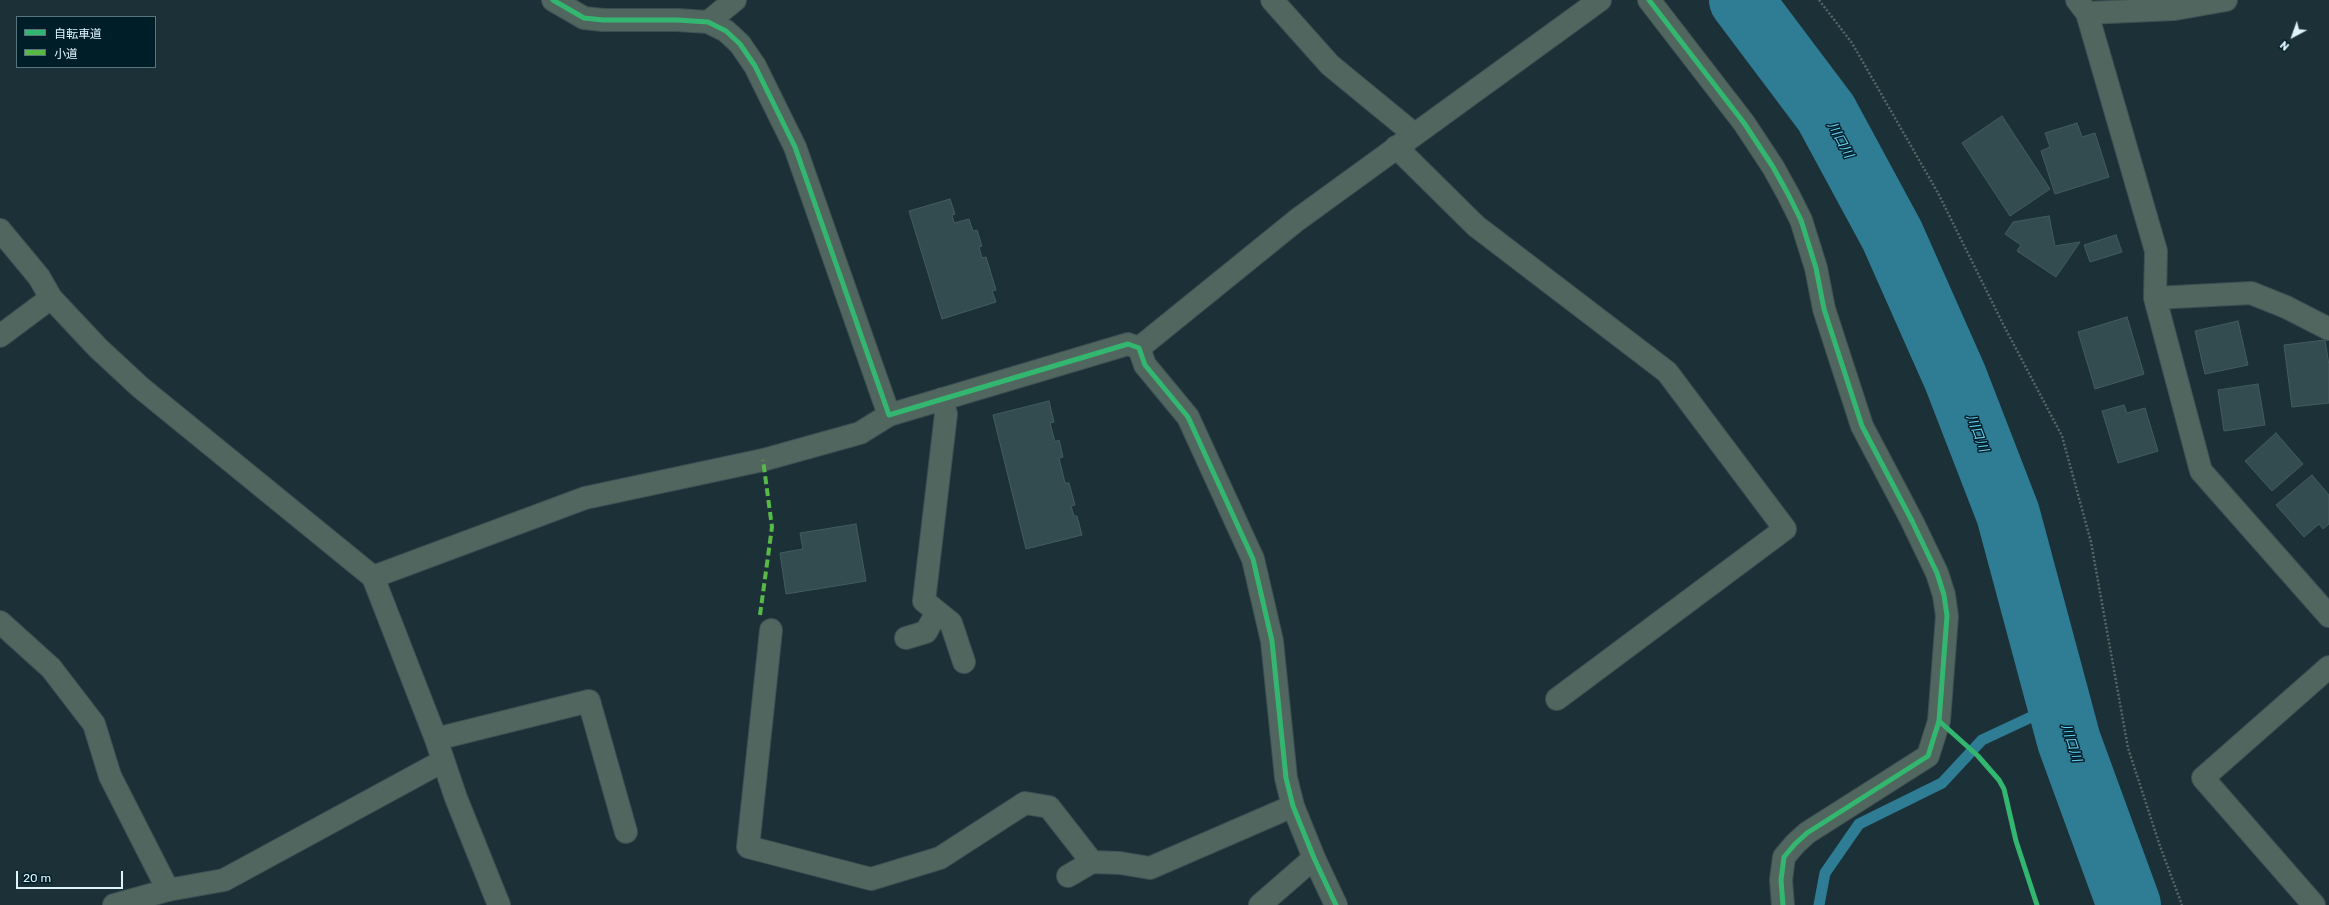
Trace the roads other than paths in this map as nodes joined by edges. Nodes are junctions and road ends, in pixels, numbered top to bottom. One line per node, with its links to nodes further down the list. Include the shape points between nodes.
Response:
1 (553, 0): 8 (street, via 584,18)
2 (735, 0): 8 (street)
3 (1272, 0): 9 (street, via 1330,66)
4 (1600, 0): 9 (street)
5 (1649, 0): 40 (street, via 1744,123 1788,194 1800,220 1816,268 1824,310 1862,426 1912,521 1944,595 1946,609 1939,721 1928,756 1807,833 1795,844 1784,857 1781,880)
6 (2226, 0): 7 (street, via 2175,9)
7 (2082, 7): 13 (street, via 2156,251)
8 (708, 22): 18 (street, via 726,31 740,44 755,66 795,147)
9 (1414, 134): 10 (street)
10 (1396, 147): 16 (street, via 1297,220); 27 (street, via 1476,226 1666,372 1785,529)
11 (0, 230): 12 (street, via 39,276)
12 (52, 298): 15 (street); 19 (street, via 98,348 140,387)
13 (2155, 298): 14 (street, via 2251,293); 21 (street, via 2201,471)
14 (2329, 329)
15 (0, 336)
16 (1139, 348): 17 (street, via 1128,344); 30 (street, via 1145,365 1188,417 1253,559 1272,642 1286,778)
17 (942, 399): 18 (street); 20 (street, via 946,414 924,601)
18 (890, 415): 19 (street, via 860,433 763,460 585,498)
19 (373, 577): 28 (street)
20 (937, 612): 24 (street, via 926,632); 25 (street, via 952,624)
21 (2329, 616)
22 (0, 622): 35 (street, via 51,668 94,724 110,776)
23 (771, 630): 33 (street, via 748,847 871,879 940,858 1024,803 1050,807)
24 (906, 638)
25 (964, 662)
26 (2329, 667): 41 (street, via 2203,778)
27 (1557, 699)
28 (436, 739): 29 (street); 31 (street, via 589,700)
29 (443, 761): 35 (street, via 224,880); 37 (street)
30 (1293, 806): 32 (street); 33 (street, via 1150,868)
31 (626, 832)
32 (1314, 858): 38 (street); 39 (street)
33 (1092, 862): 34 (street)
34 (1068, 876)
35 (168, 890): 36 (street)
36 (114, 905)
37 (499, 905)
38 (1260, 905)
39 (1336, 905)
40 (1783, 905)
41 (2314, 905)

